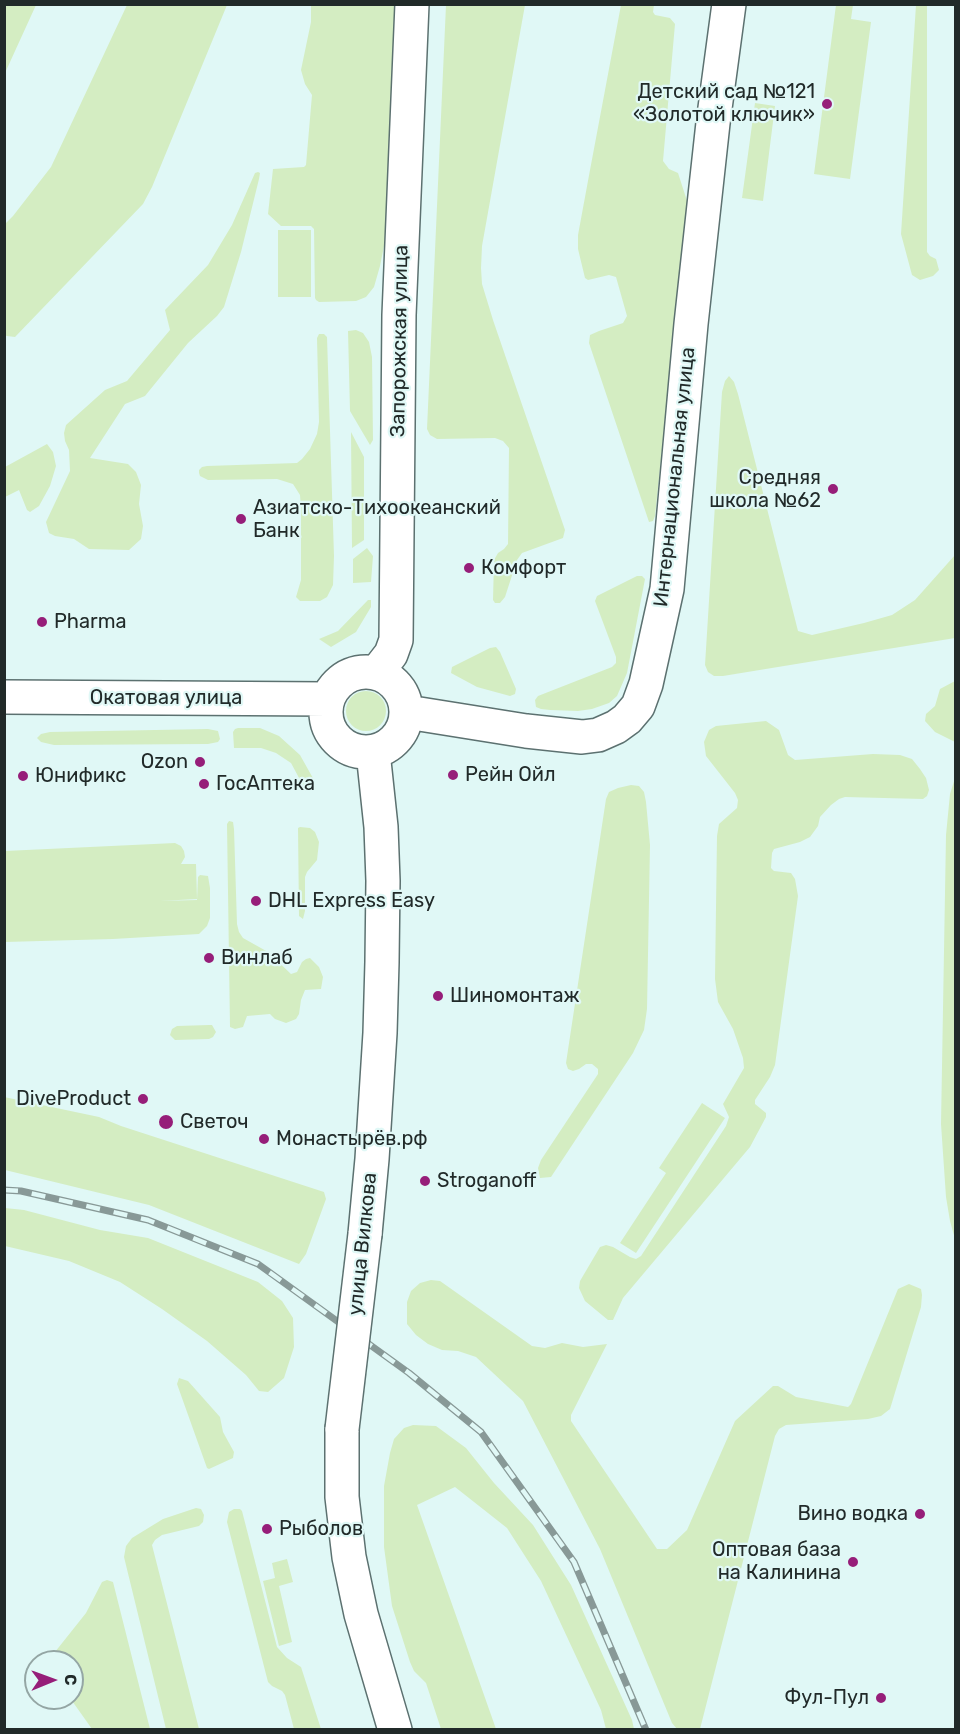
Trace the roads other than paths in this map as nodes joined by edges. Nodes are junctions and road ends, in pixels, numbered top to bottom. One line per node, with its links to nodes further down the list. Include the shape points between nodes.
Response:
1 (412, 4): 3 (main road, Запорожская улица, via 399,315 396,640)
2 (729, 4): 6 (main road, Интернациональная улица, via 692,312 667,589 638,706 616,728 582,737)
3 (378, 672): 5 (main road, via 347,676 338,682); 6 (main road, via 401,691)
4 (4, 697): 5 (main road, Окатовая улица)
5 (328, 699): 7 (main road, via 326,717 332,735 346,747)
6 (406, 712): 7 (main road, via 403,728 394,741)
7 (372, 752): 8 (main road, улица Вилкова, bridge, via 381,827 382,962 372,1159 342,1428 342,1497 361,1614)
8 (394, 1730)

